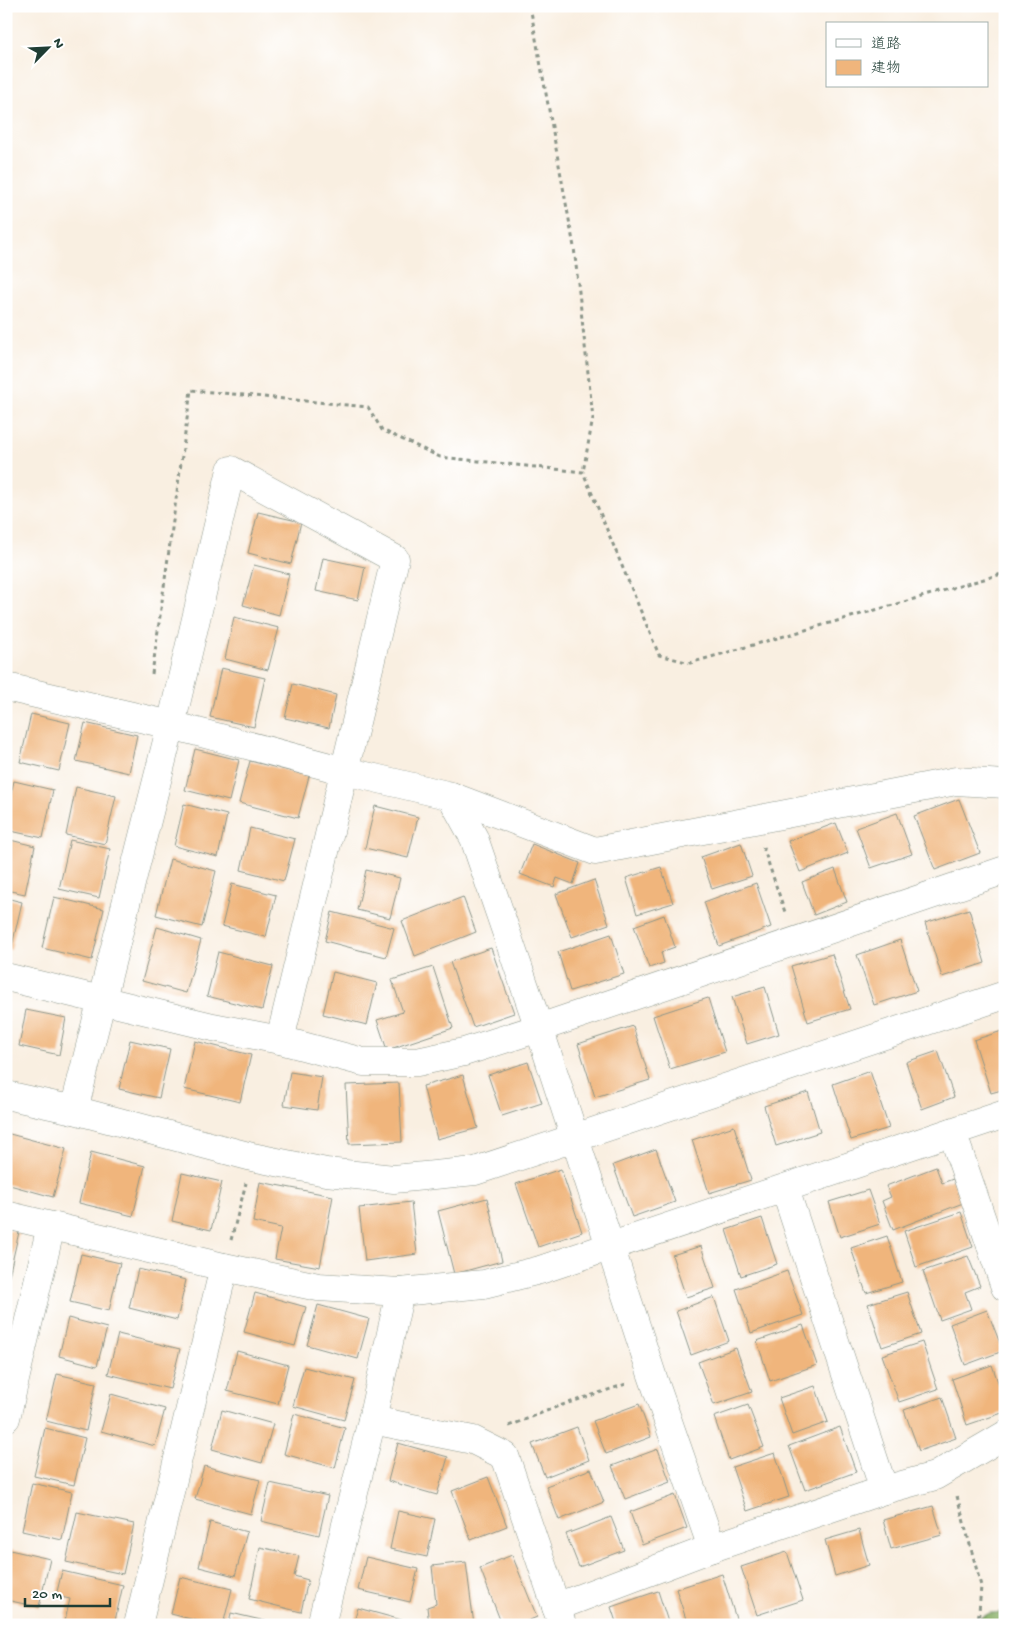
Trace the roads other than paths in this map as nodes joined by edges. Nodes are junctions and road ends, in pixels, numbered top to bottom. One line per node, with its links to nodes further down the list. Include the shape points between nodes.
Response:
1 (6, 687): 2 (street)
2 (170, 725): 3 (street); 3 (street, via 231,470 395,559); 9 (street)
3 (345, 771): 5 (street); 11 (street)
4 (1005, 784): 5 (street, via 956,781 595,851)
5 (451, 796): 10 (street, via 474,838)
6 (1005, 870): 10 (street)
7 (6, 977): 9 (street)
8 (1005, 996): 16 (street)
9 (101, 999): 11 (street); 13 (street)
10 (539, 1028): 11 (street, via 464,1052 417,1062 363,1062); 16 (street)
11 (280, 1040)
12 (6, 1095): 13 (street)
13 (74, 1110): 16 (street, via 252,1157 326,1172 394,1179 475,1171)
14 (1005, 1114): 15 (street)
15 (952, 1132): 17 (street); 22 (street)
16 (576, 1138): 20 (street)
17 (785, 1189): 20 (street); 27 (street)
18 (6, 1215): 19 (street)
19 (51, 1226): 21 (street); 24 (street)
20 (611, 1247): 23 (street, via 484,1284); 28 (street)
21 (224, 1267): 23 (street, via 318,1287); 30 (street)
22 (1005, 1288)
23 (400, 1292): 25 (street)
24 (6, 1418)
25 (372, 1420): 29 (street, via 473,1440 505,1456); 31 (street)
26 (1005, 1435): 27 (street, via 934,1476)
27 (884, 1490): 28 (street)
28 (712, 1548): 29 (street)
29 (559, 1616)
30 (138, 1625)
31 (321, 1625)

